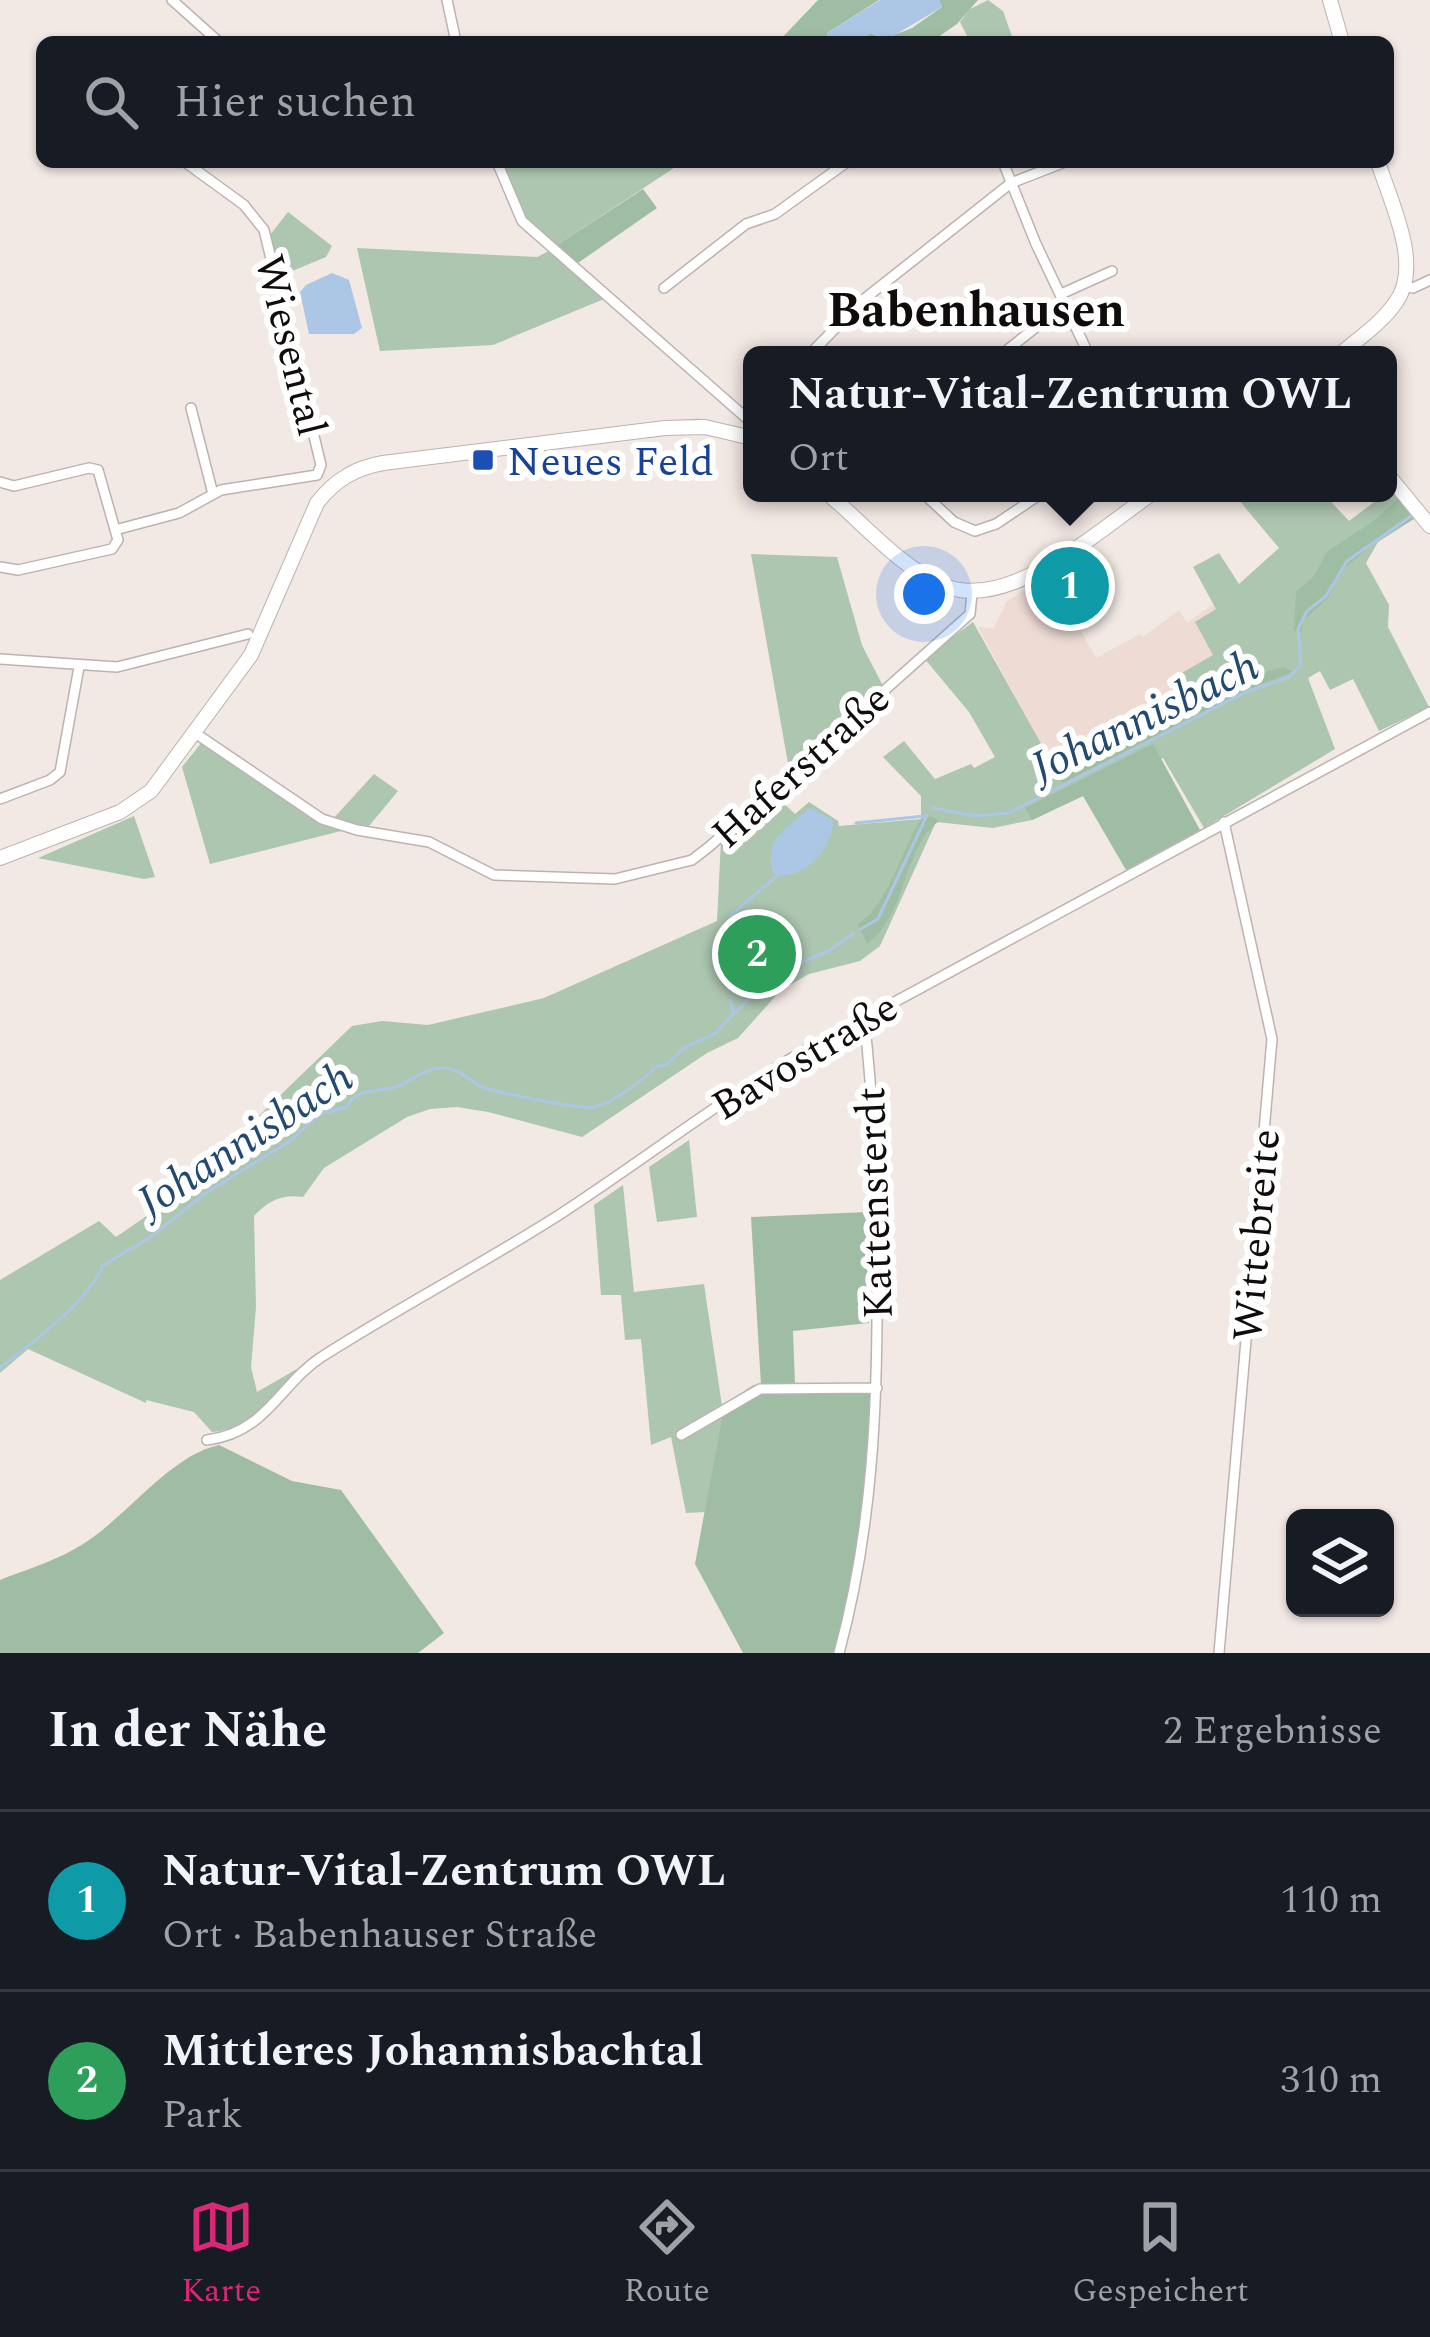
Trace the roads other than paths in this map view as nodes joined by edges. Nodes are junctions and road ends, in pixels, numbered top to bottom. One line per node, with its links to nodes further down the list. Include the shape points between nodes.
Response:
1 (172, 0): 4 (street)
2 (447, 0): 5 (street)
3 (1330, 0): 6 (main road)
4 (212, 36)
5 (455, 36)
6 (1340, 36)
7 (193, 168): 26 (street, Wiesental, via 264,230 321,465)
8 (500, 168): 24 (street, via 522,221)
9 (839, 168): 17 (street, via 775,214 746,224)
10 (1005, 168): 13 (street)
11 (1050, 168): 13 (street)
12 (1380, 168): 16 (main road, via 1403,246)
13 (1011, 183): 18 (street); 19 (street, via 863,300)
14 (1112, 271): 18 (street)
15 (1430, 280): 16 (street)
16 (1405, 286): 22 (main road)
17 (664, 288)
18 (1063, 299): 20 (street); 21 (street)
19 (818, 346)
20 (1011, 346)
21 (1085, 346)
22 (1349, 346)
23 (191, 408): 30 (street)
24 (743, 415)
25 (743, 436): 28 (main road, via 665,428 374,465)
26 (317, 475): 28 (street, Wiesental); 30 (street)
27 (0, 482): 36 (street, via 14,486 94,468)
28 (332, 486): 43 (main road, via 311,514 251,655)
29 (1397, 486): 35 (main road)
30 (213, 494): 36 (street)
31 (837, 502): 38 (main road, via 911,566)
32 (932, 502): 33 (street, via 974,531)
33 (1029, 502)
34 (1139, 502): 38 (main road, via 1025,578)
35 (1424, 517)
36 (116, 530): 37 (street, via 112,549)
37 (0, 567)
38 (972, 593): 43 (street, Haferstraße, via 970,614 710,846 692,860 615,880 494,875 429,842 335,824)
39 (248, 634): 41 (street, via 138,664)
40 (0, 659): 41 (street)
41 (79, 667): 44 (street, via 60,772)
42 (1430, 712): 45 (street, Bavostraße)
43 (195, 733): 46 (main road, via 134,805)
44 (0, 799)
45 (1224, 821): 47 (street, Bavostraße); 52 (street, Wittebreite, via 1272,1053)
46 (0, 858)
47 (864, 1018): 48 (street, Kattensterdt); 50 (street, Bavostraße, via 324,1355 253,1422)
48 (878, 1388): 49 (street, via 760,1389); 51 (street, Kattensterdt, via 859,1578)
49 (681, 1436)
50 (207, 1440)
51 (838, 1653)
52 (1219, 1653)

